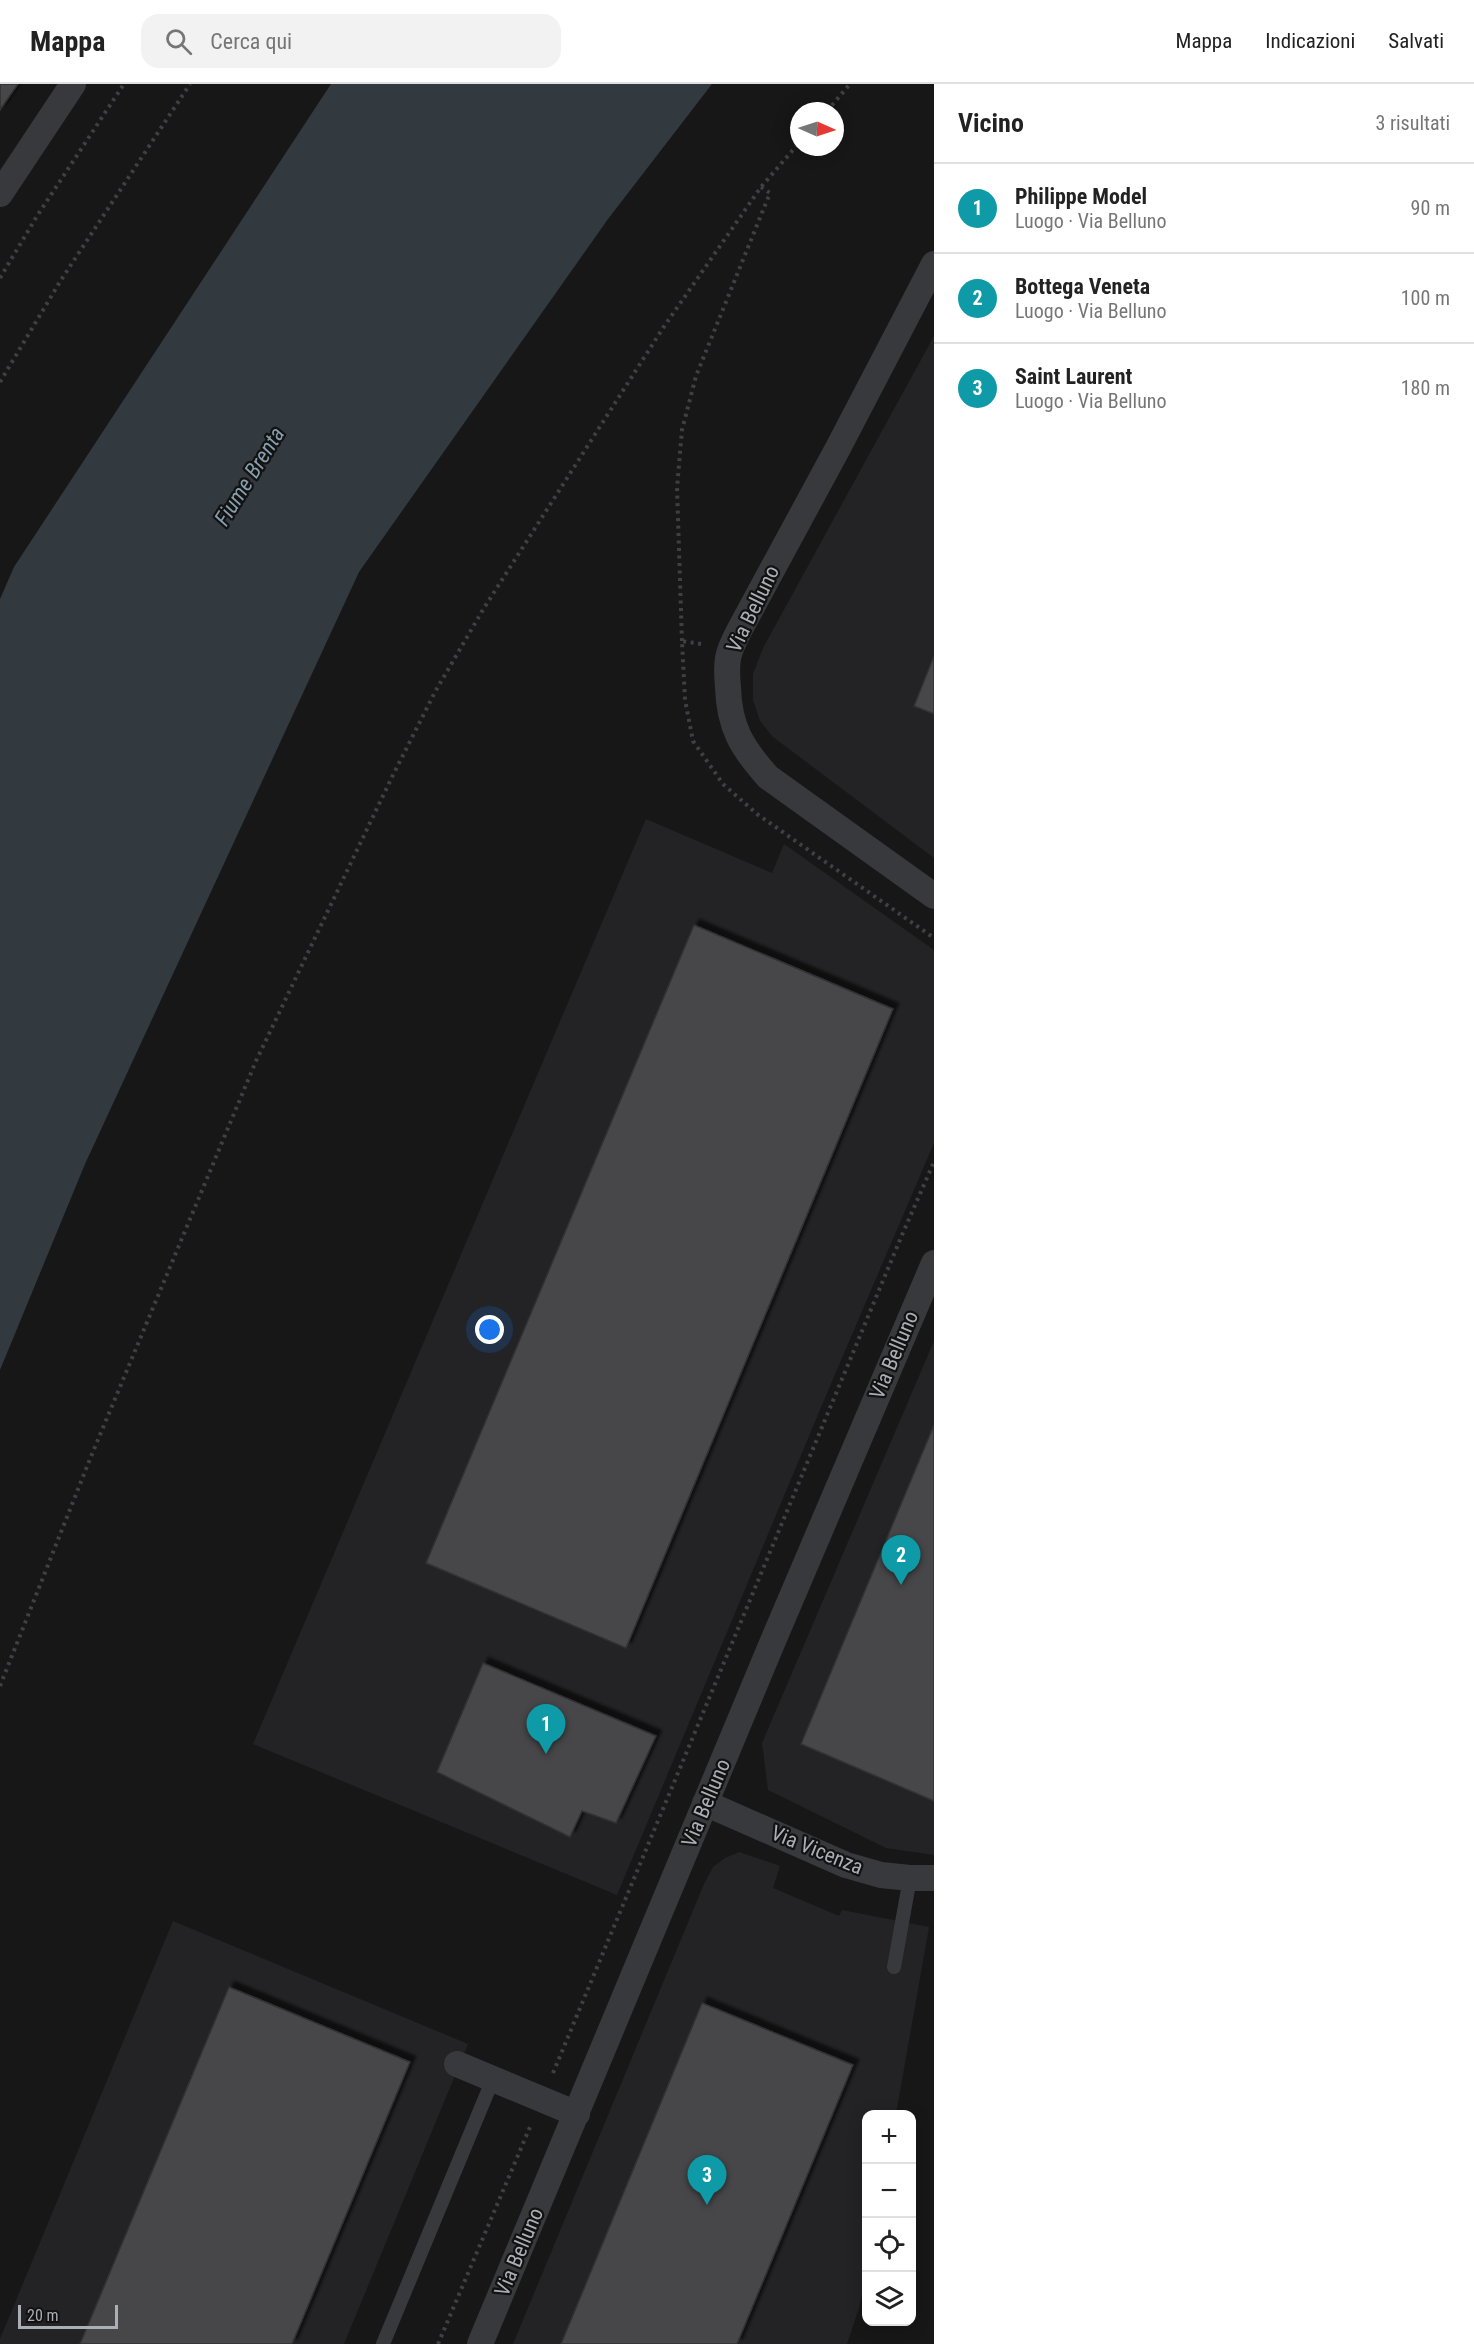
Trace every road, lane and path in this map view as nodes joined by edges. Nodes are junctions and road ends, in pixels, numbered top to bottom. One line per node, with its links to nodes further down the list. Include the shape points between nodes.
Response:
1 (73, 84): 8 (street)
2 (124, 84): 10 (path)
3 (190, 84): 11 (path, via 61,280)
4 (850, 84): 5 (path)
5 (835, 102)
6 (790, 153): 7 (path)
7 (760, 187): 12 (path, via 770,193 696,376 682,430 677,488); 16 (path, via 663,328 484,608 435,692 256,1061)
8 (0, 194)
9 (934, 264): 13 (street, Via Belluno, via 740,629 729,654 727,674 734,730 748,756 768,777)
10 (0, 278)
11 (0, 382)
12 (682, 641)
13 (934, 896)
14 (934, 1162): 22 (path)
15 (934, 1263): 17 (street, Via Belluno)
16 (0, 1686)
17 (705, 1803): 18 (street, Via Vicenza, via 846,1865 881,1875); 23 (street, Via Belluno)
18 (922, 1878): 19 (lane)
19 (894, 1967)
20 (457, 2064): 21 (street)
21 (493, 2079): 22 (street); 24 (lane)
22 (542, 2099): 23 (street); 25 (path)
23 (577, 2114): 26 (street, Via Belluno)
24 (383, 2344)
25 (438, 2344)
26 (480, 2344)

